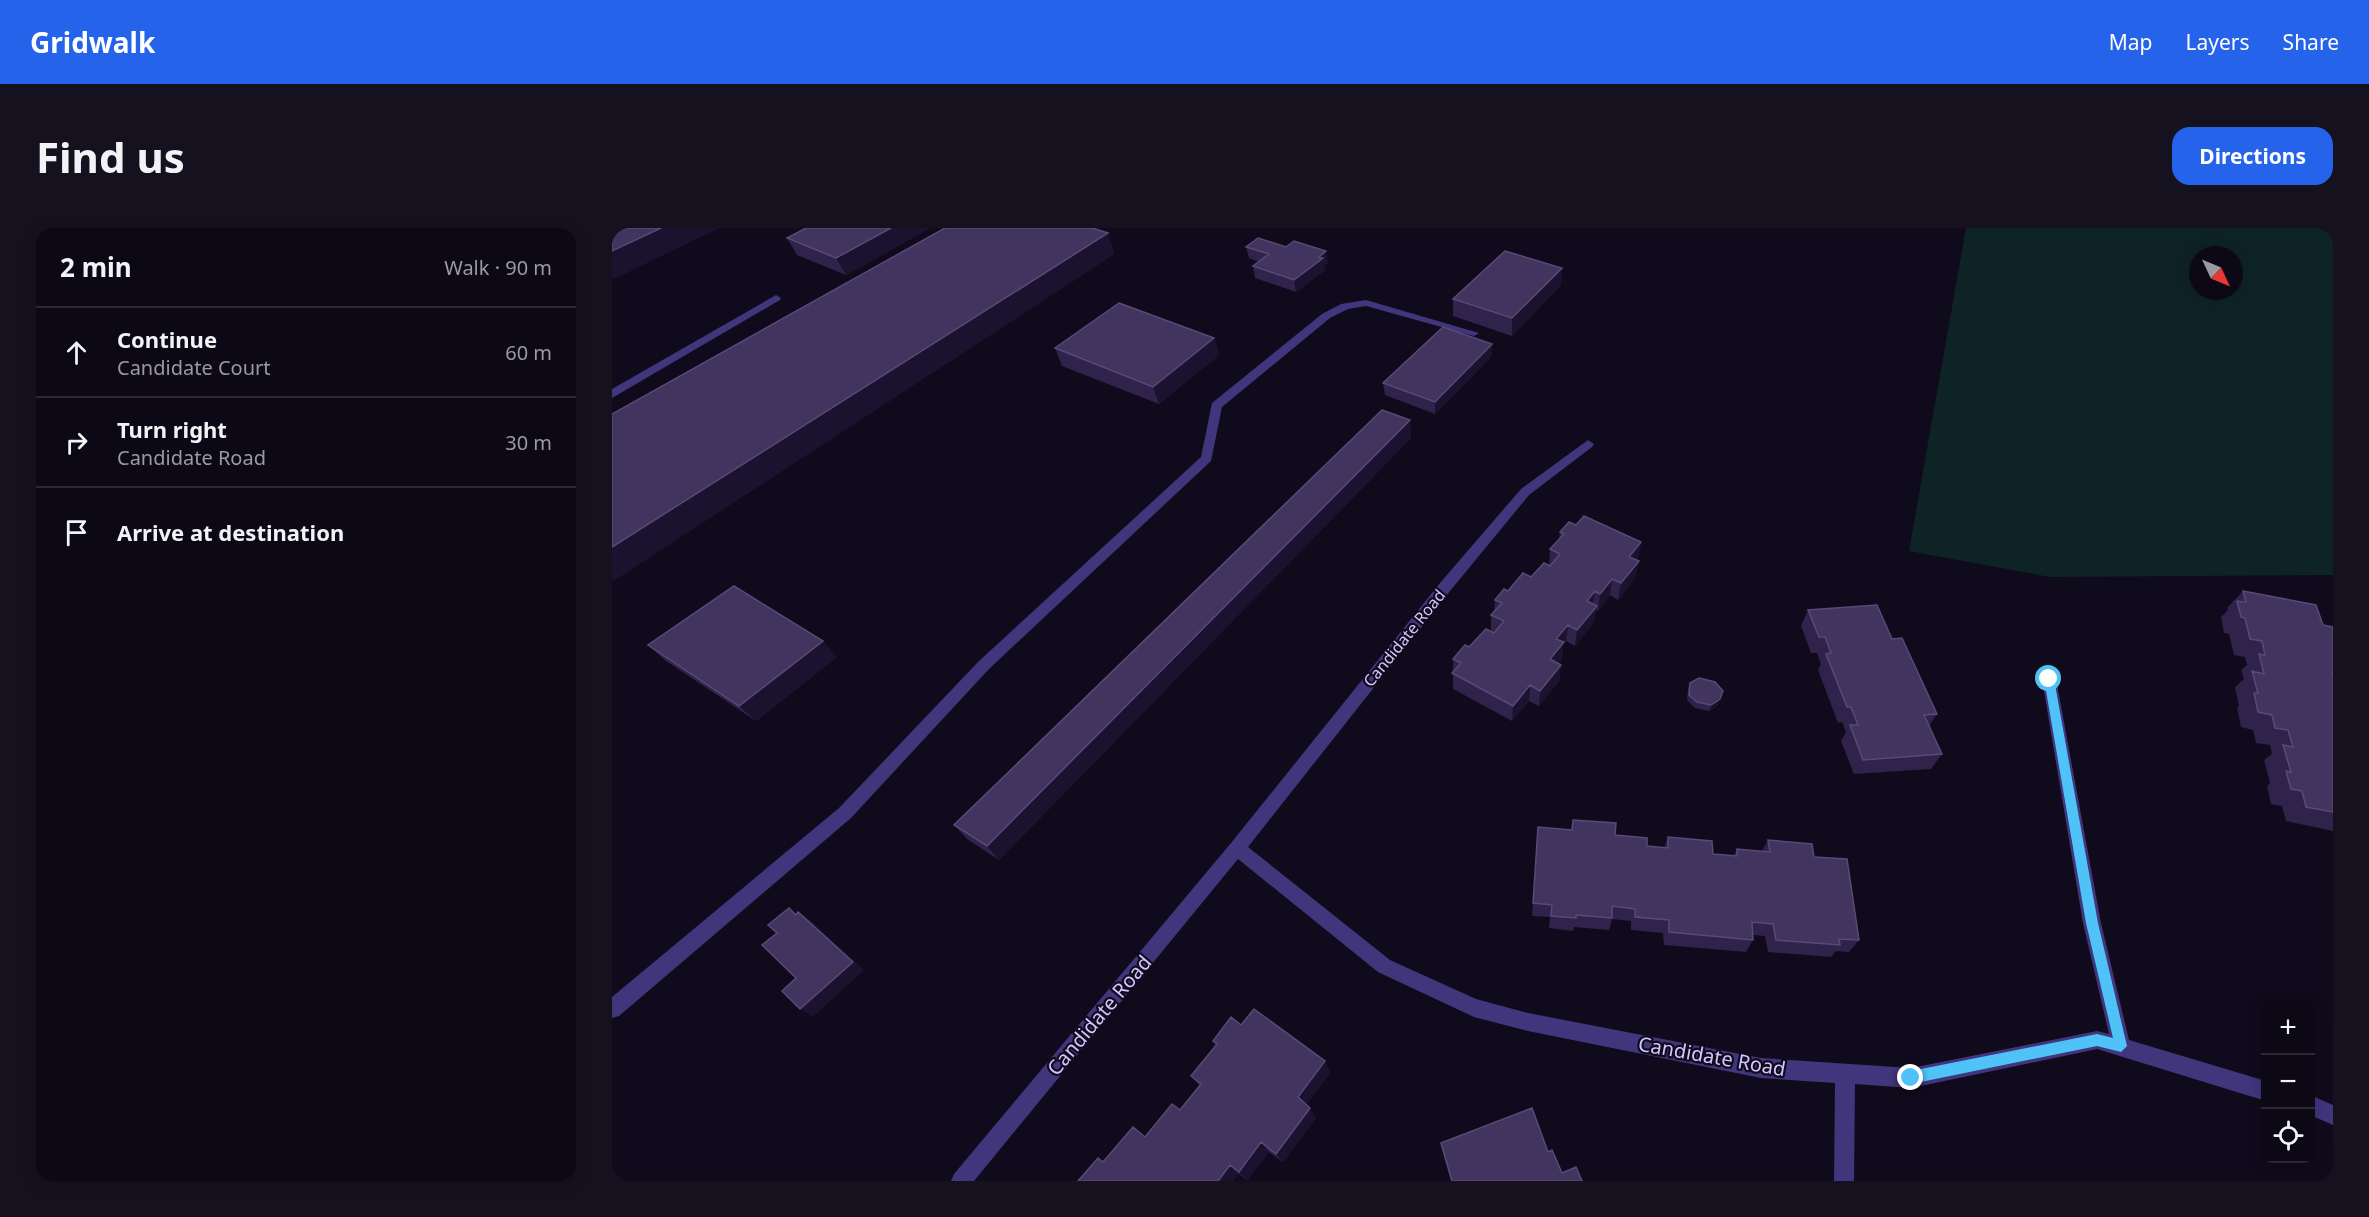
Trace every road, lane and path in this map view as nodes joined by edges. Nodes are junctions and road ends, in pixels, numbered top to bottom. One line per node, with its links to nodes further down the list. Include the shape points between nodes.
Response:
1 (776, 298): 3 (street)
2 (1474, 333): 7 (street, via 1359,302 1326,316 1216,406 1207,458 984,665 845,813)
3 (612, 394)
4 (1588, 444): 6 (street, Candidate Road, via 1525,492)
5 (2049, 679): 8 (street, via 2092,923)
6 (1237, 848): 9 (street, Candidate Road, via 1384,966 1474,1008 1761,1068); 13 (street, Candidate Road)
7 (612, 1009)
8 (2121, 1046): 9 (street, Candidate Road, via 2097,1040 1911,1078); 10 (street, Candidate Road)
9 (1845, 1073): 14 (street)
10 (2261, 1090)
11 (2315, 1107): 12 (street)
12 (2333, 1115)
13 (961, 1181)
14 (1844, 1181)

